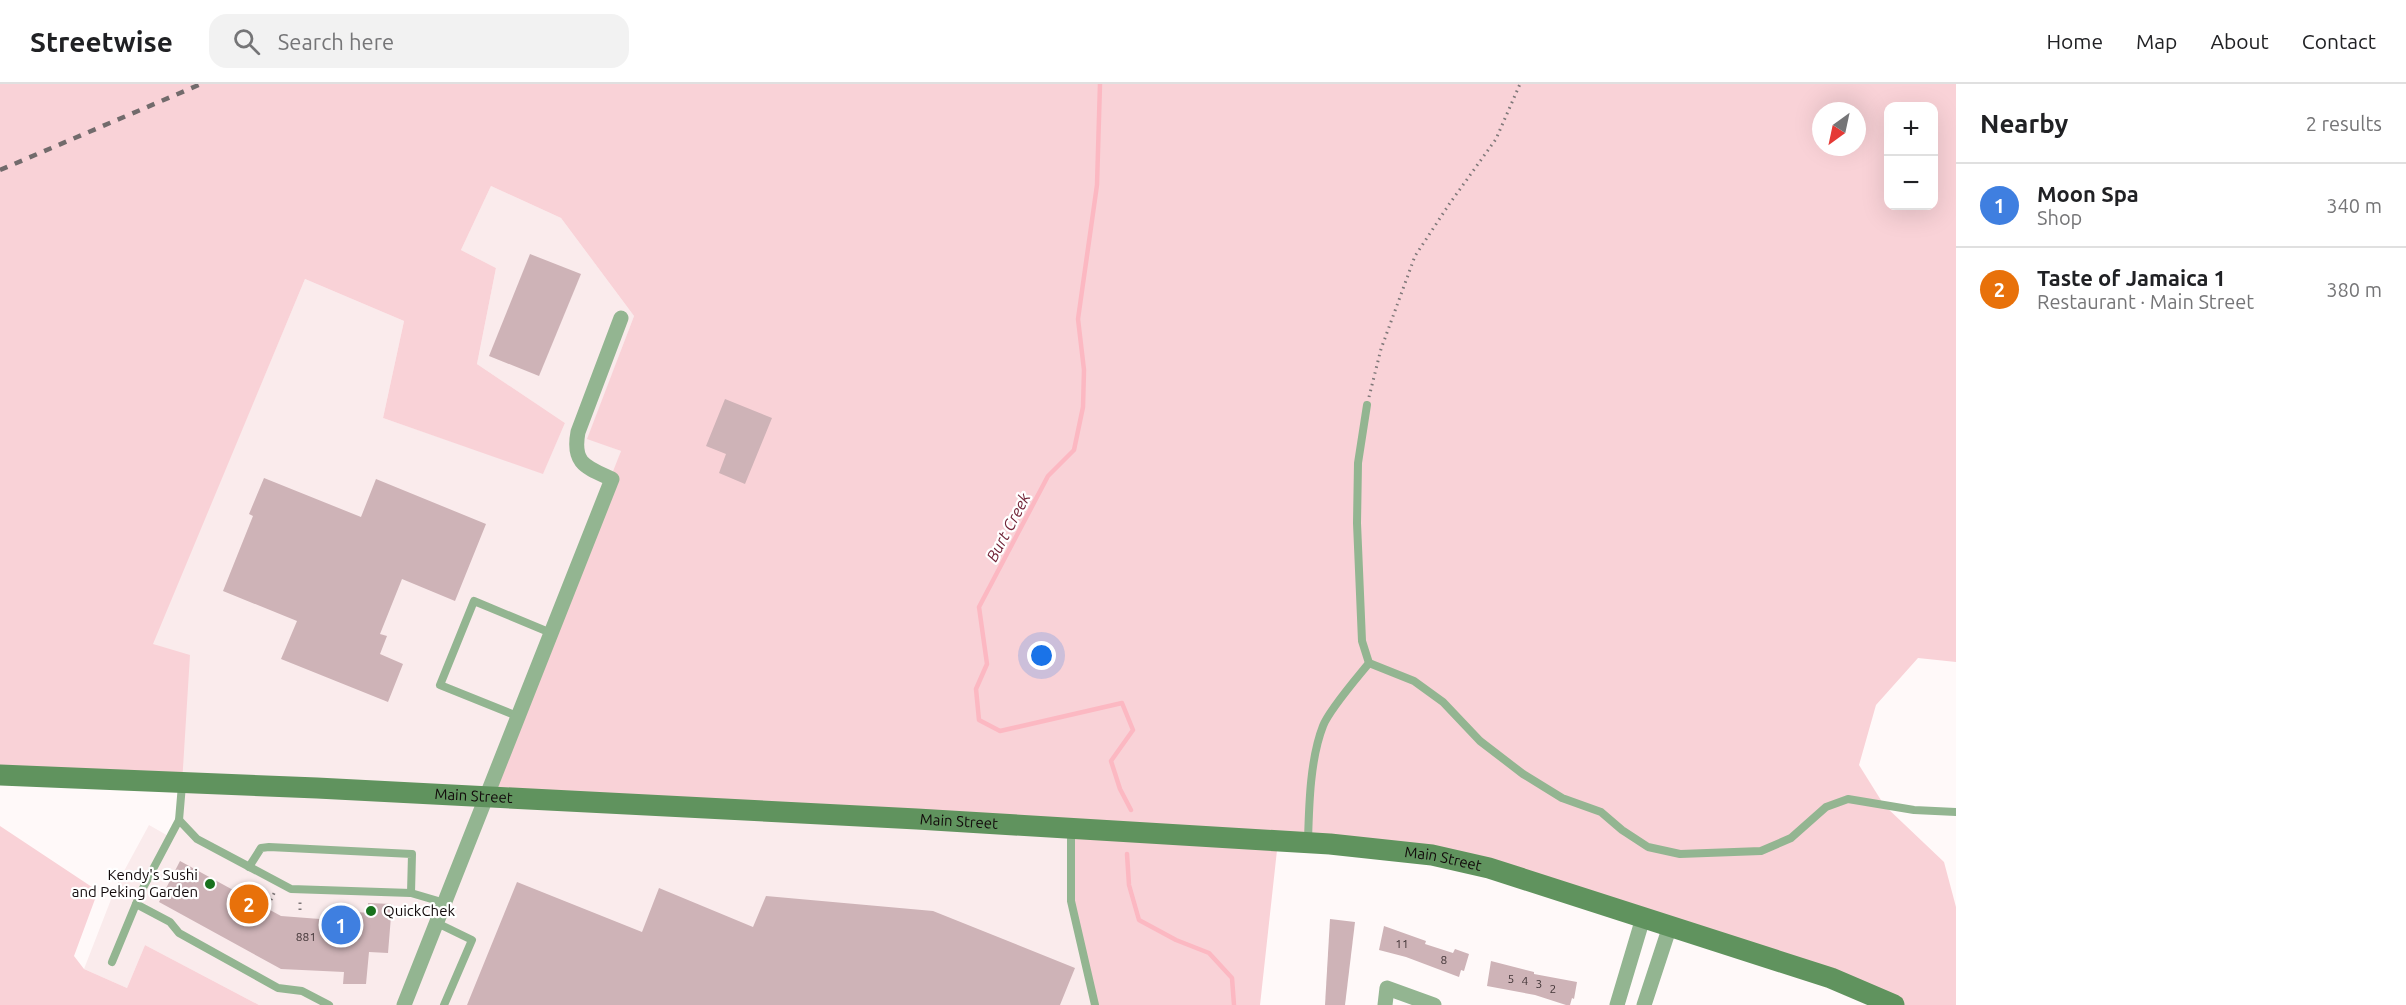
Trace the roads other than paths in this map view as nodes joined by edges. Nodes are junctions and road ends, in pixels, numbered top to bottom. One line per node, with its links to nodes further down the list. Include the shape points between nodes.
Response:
1 (621, 318): 3 (street, via 576,445 579,460 612,479)
2 (1366, 405): 4 (lane, via 1358,463 1357,523 1362,641)
3 (551, 633): 5 (street); 5 (lane, via 474,601 440,686)
4 (1369, 663): 9 (lane, via 1414,681 1443,702 1480,741 1522,774 1562,798 1601,812 1648,847 1680,854 1761,851 1791,838 1826,807 1848,799 1914,810); 12 (lane, via 1323,726 1309,801)
5 (517, 716): 8 (street)
6 (0, 775): 7 (main road, Main Street)
7 (182, 784): 8 (main road, Main Street); 10 (lane)
8 (485, 798): 11 (main road, Main Street); 15 (street)
9 (1956, 812)
10 (179, 820): 13 (lane, via 197,839); 16 (lane)
11 (1071, 829): 12 (main road, Main Street); 24 (lane, via 1071,901)
12 (1308, 842): 17 (main road, Main Street, via 1431,855 1477,865)
13 (249, 867): 14 (lane, via 291,889); 14 (lane, via 261,848 269,847 412,854)
14 (411, 893): 15 (lane)
15 (445, 903): 18 (street)
16 (136, 904): 20 (lane); 21 (lane, via 170,922 179,933 278,988 302,991)
17 (1643, 918): 19 (main road, Main Street); 27 (street)
18 (437, 923): 22 (street); 23 (lane, via 472,940)
19 (1670, 926): 28 (street); 29 (main road, Main Street, via 1831,978)
20 (112, 963)
21 (329, 1005)
22 (404, 1005)
23 (444, 1005)
24 (1095, 1005)
25 (1385, 1005): 26 (street, via 1386,988)
26 (1434, 1005)
27 (1617, 1005)
28 (1644, 1005)
29 (1894, 1005)

